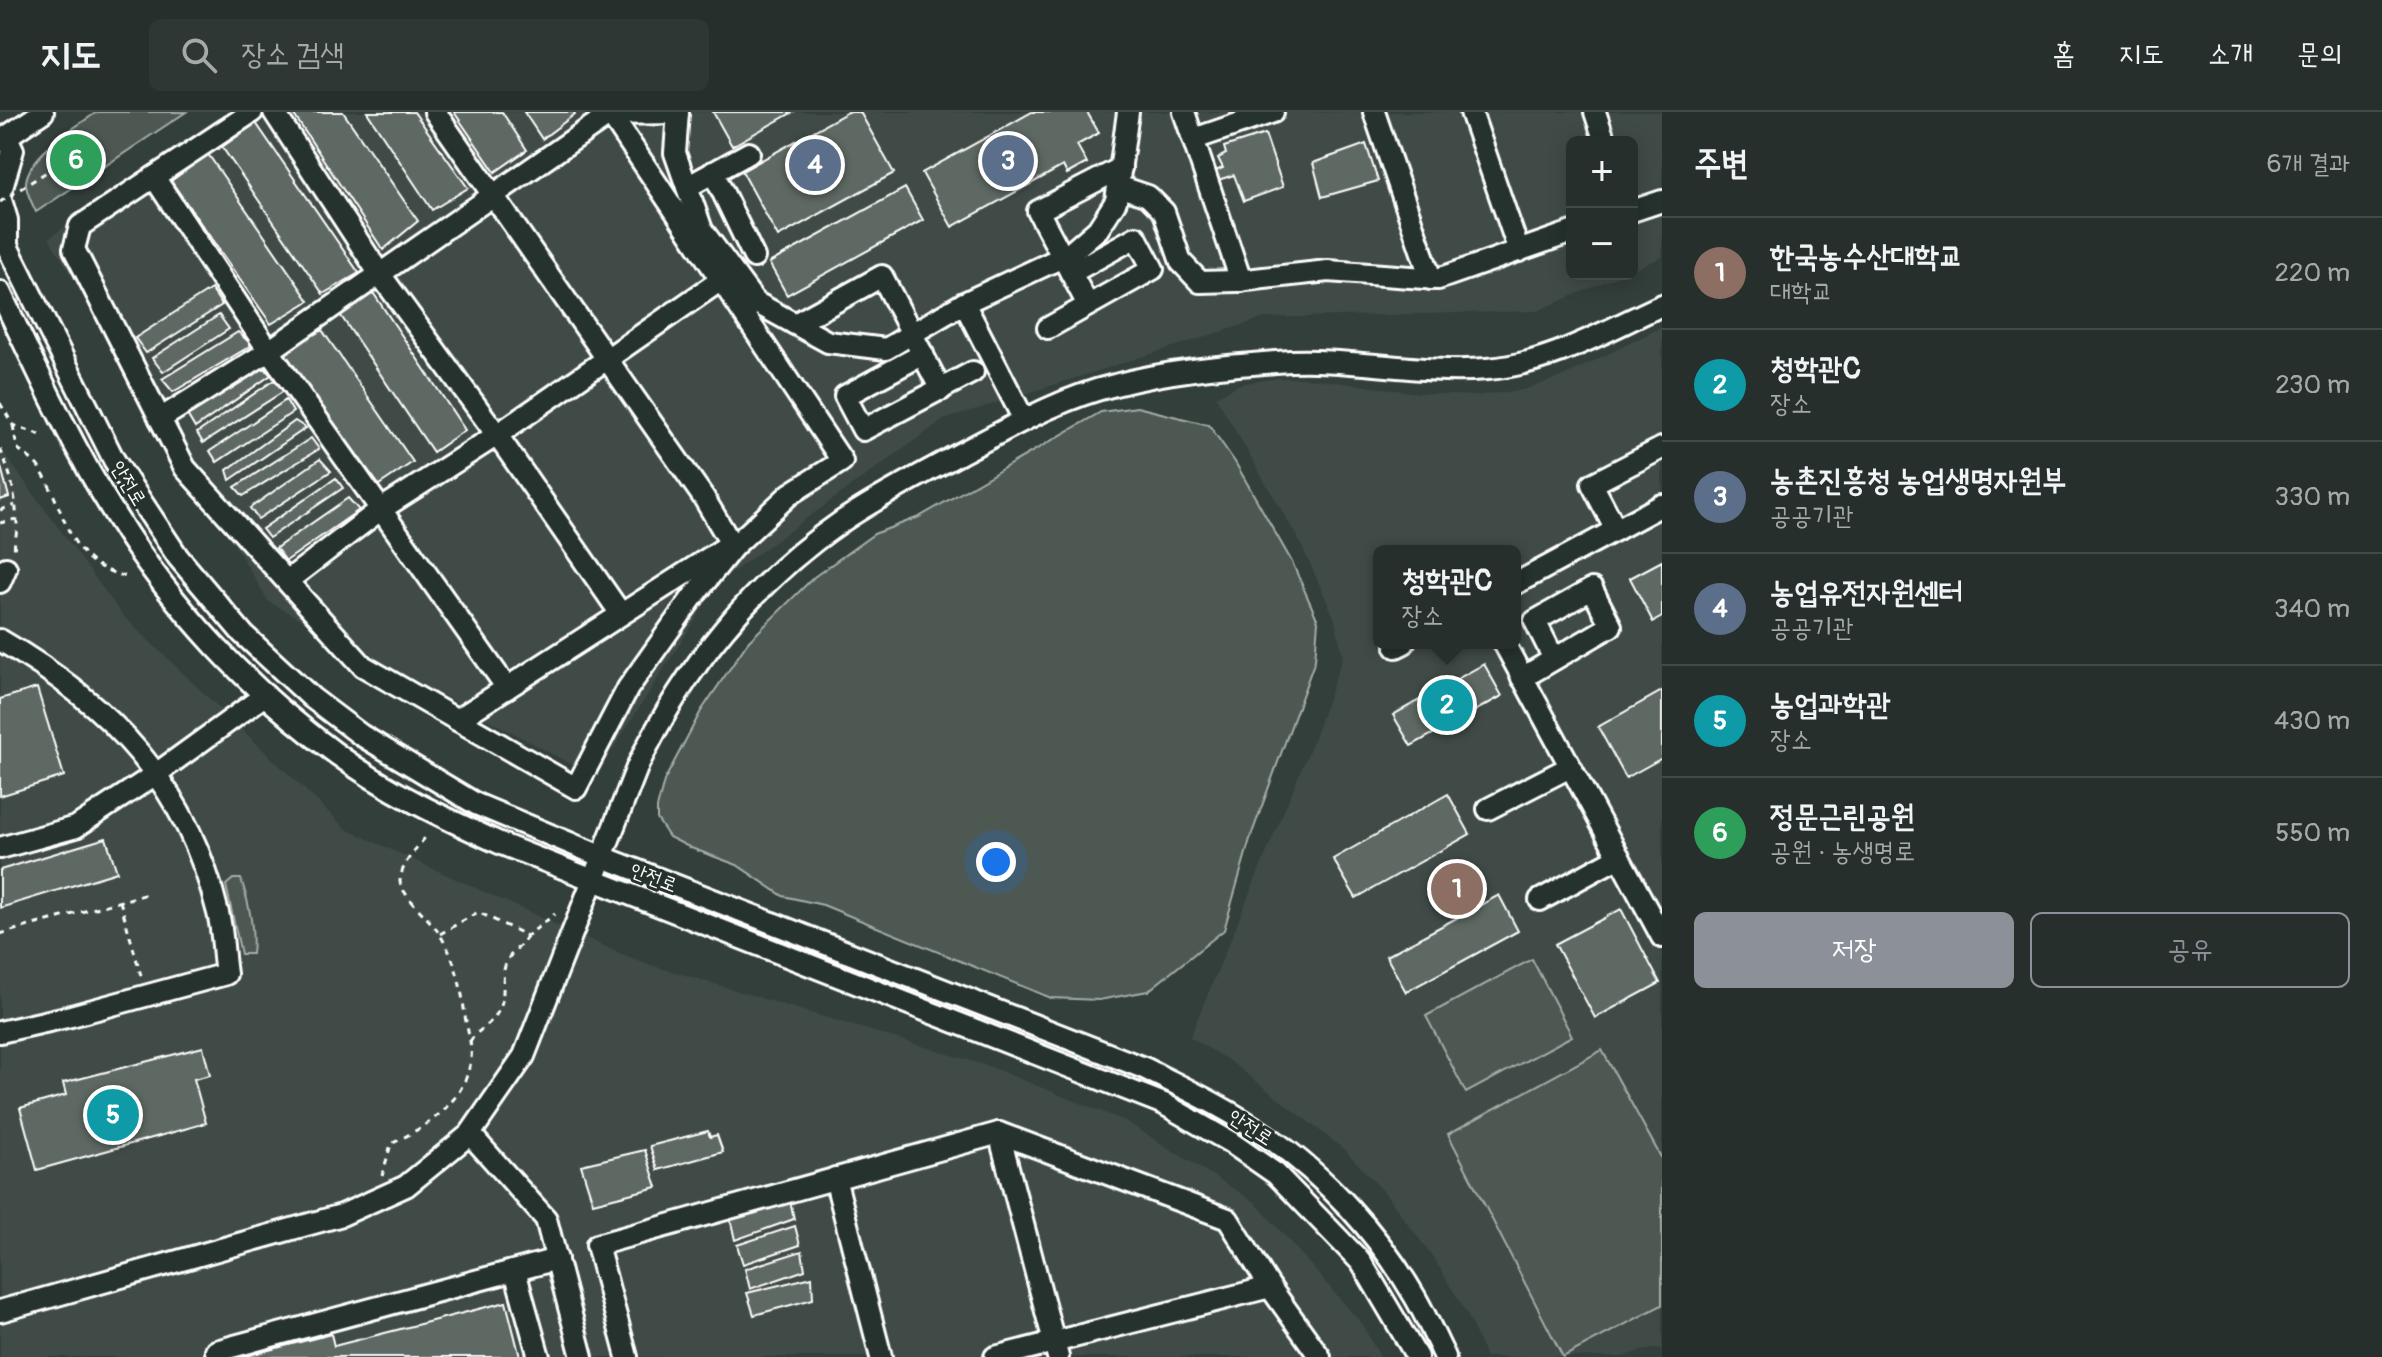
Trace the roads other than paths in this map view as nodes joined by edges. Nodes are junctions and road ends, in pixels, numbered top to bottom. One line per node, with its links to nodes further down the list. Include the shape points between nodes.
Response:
1 (43, 112): 14 (street)
2 (252, 112): 18 (street)
3 (274, 112): 30 (street)
4 (435, 112): 21 (street)
5 (1128, 112): 19 (street)
6 (1184, 112): 15 (street)
7 (1273, 112): 15 (street)
8 (1374, 112): 31 (street)
9 (1471, 112): 27 (street)
10 (1595, 112): 13 (street)
11 (610, 113): 12 (street); 21 (street); 32 (street)
12 (678, 113): 20 (street, via 675,153)
13 (1603, 136)
14 (3, 139): 22 (street, via 13,150)
15 (1194, 139): 33 (street)
16 (749, 153): 17 (street)
17 (713, 172): 20 (street); 28 (street)
18 (154, 177): 41 (street); 46 (street, via 80,226 74,249)
19 (1120, 177): 29 (street, via 1116,201); 29 (street, via 1038,211); 33 (street, via 1164,212 1181,262 1200,282)
20 (687, 187): 38 (street, via 702,230 755,302)
21 (492, 195): 30 (street); 43 (street)
22 (0, 198): 26 (street, via 7,220)
23 (1662, 201): 24 (street)
24 (1638, 209)
25 (1566, 234): 27 (street)
26 (3, 239): 68 (street, 안전로, via 114,460 178,557 243,634 361,735 476,804)
27 (1519, 251): 31 (street)
28 (754, 257)
29 (1067, 265): 35 (street); 36 (street); 36 (street, via 1136,237 1153,269)
30 (379, 273): 41 (street); 48 (street)
31 (1431, 279): 33 (street, via 1328,271)
32 (721, 280): 43 (street); 53 (street, via 842,461 790,494)
33 (1241, 281)
34 (0, 292): 62 (street, 안전로, via 116,518 215,646)
35 (964, 303): 40 (street); 47 (street)
36 (1088, 305): 39 (street)
37 (1662, 305): 47 (street, via 1566,349 1490,369 1327,359 1262,363 1115,384)
38 (795, 324): 40 (street, via 828,342 886,349); 40 (street, via 882,276)
39 (1048, 328)
40 (913, 336): 42 (street)
41 (269, 351): 46 (street); 51 (street)
42 (923, 354): 45 (street); 45 (street, via 845,396 863,430)
43 (607, 359): 48 (street); 53 (street)
44 (973, 372): 45 (street)
45 (941, 390)
46 (160, 419): 54 (street, via 185,468)
47 (1024, 420): 68 (street, via 839,523 744,607 699,658 659,721)
48 (497, 435): 51 (street); 56 (street)
49 (1662, 448): 52 (street, via 1592,484)
50 (1662, 505): 52 (street)
51 (380, 510): 54 (street); 61 (street)
52 (1616, 530): 55 (street)
53 (735, 543): 56 (street); 63 (street, via 628,688 576,788)
54 (287, 581): 63 (street, via 363,666)
55 (1521, 581)
56 (621, 614): 61 (street)
57 (0, 640): 65 (street, via 97,706)
58 (1507, 649): 60 (street)
59 (1554, 659): 60 (street)
60 (1522, 678): 64 (street)
61 (507, 688): 63 (street)
62 (265, 695): 65 (street); 70 (street, 안전로, via 336,754 426,809)
63 (457, 720)
64 (1570, 767): 66 (street); 69 (street)
65 (156, 774): 67 (street, via 76,827); 73 (street, via 197,850 219,914 226,974)
66 (1488, 809)
67 (0, 848)
68 (603, 857): 70 (street); 90 (street, 안전로, via 1144,1068 1205,1098 1268,1136 1334,1193 1414,1295)
69 (1619, 857): 71 (street); 72 (street)
70 (593, 881): 75 (street, via 524,1056); 89 (street, 안전로, via 1164,1104 1230,1142 1276,1174 1361,1262)
71 (1540, 900)
72 (1662, 937)
73 (0, 1032)
74 (999, 1133): 76 (street); 79 (street, via 1228,1219); 81 (street)
75 (470, 1134): 77 (street, via 546,1219); 80 (street, via 406,1186 342,1215)
76 (835, 1178): 85 (street, via 597,1245); 86 (street)
77 (557, 1259): 78 (street); 84 (street)
78 (515, 1271): 82 (street, via 216,1351); 83 (street)
79 (1270, 1287): 81 (street); 88 (street)
80 (0, 1311)
81 (1056, 1350): 87 (street)
82 (218, 1357)
83 (539, 1357)
84 (582, 1357)
85 (627, 1357)
86 (881, 1357)
87 (995, 1357)
88 (1320, 1357)
89 (1417, 1357)
90 (1445, 1357)

